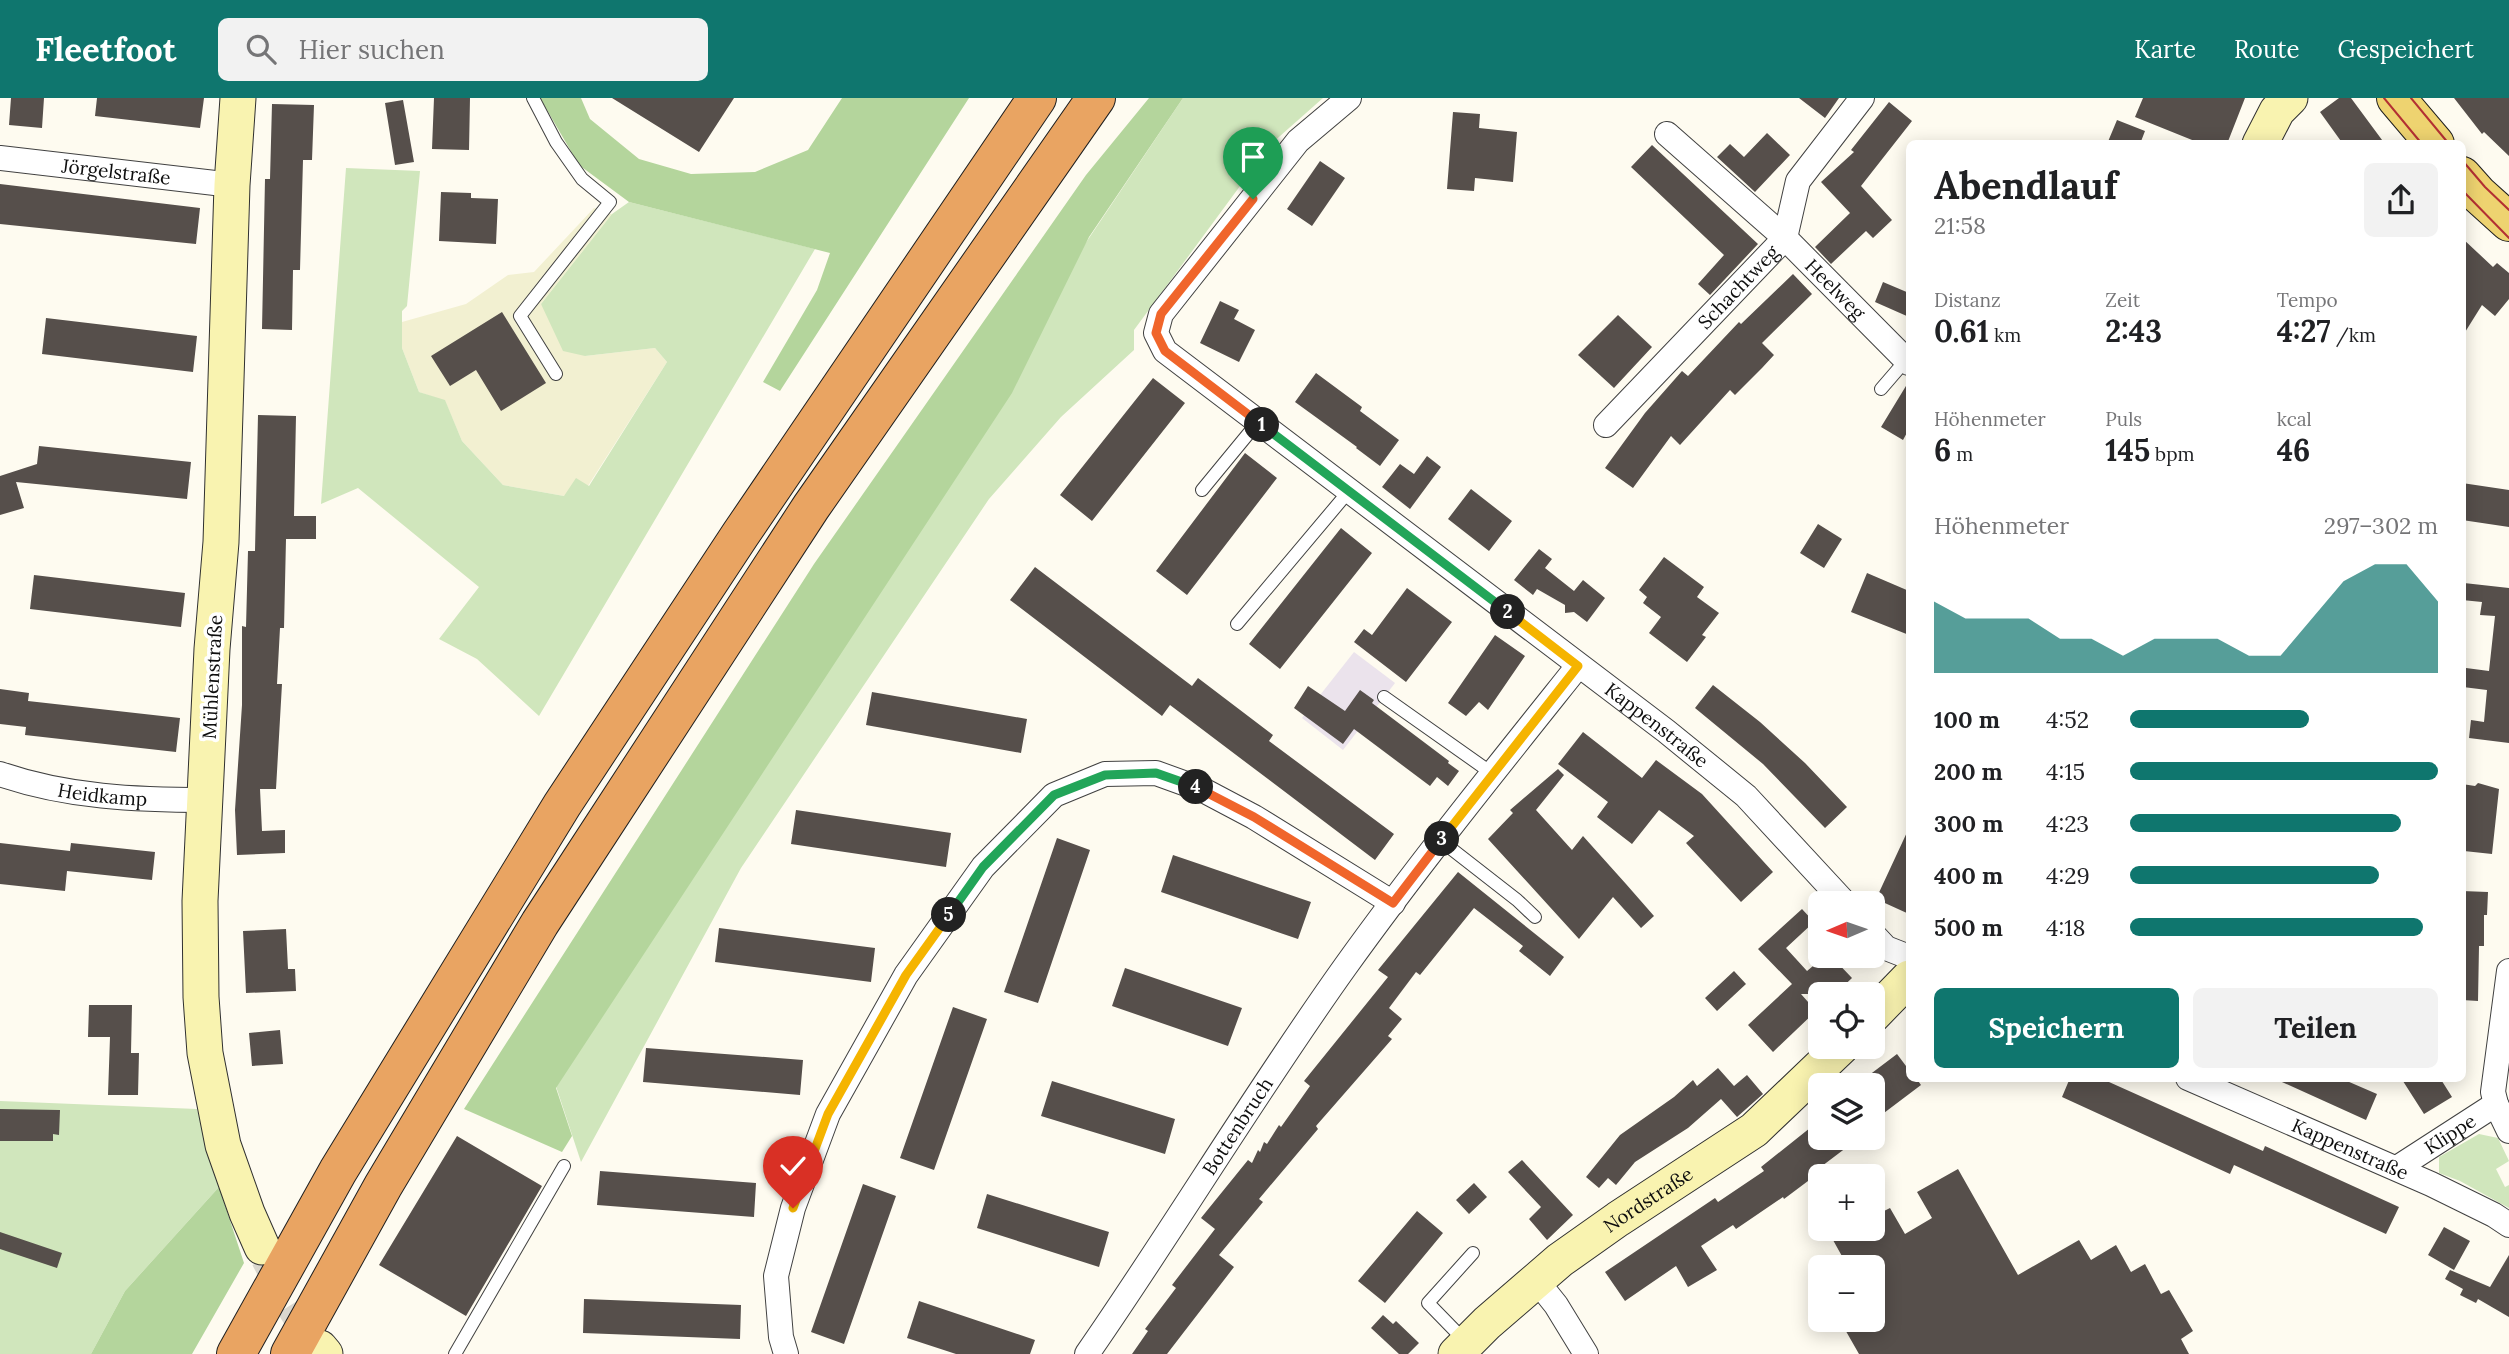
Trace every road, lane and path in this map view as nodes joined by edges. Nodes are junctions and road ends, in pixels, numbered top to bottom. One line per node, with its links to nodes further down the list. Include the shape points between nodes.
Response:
1 (238, 98): 16 (street, Mühlenstraße)
2 (533, 98): 21 (lane, via 582,179 610,202 520,316)
3 (1022, 98): 14 (highway)
4 (1037, 98): 14 (highway)
5 (1349, 98): 23 (street, Kappenstraße, via 1298,141 1161,314 1156,333 1165,351)
6 (1862, 98): 18 (street, Schachtweg, via 1798,181)
7 (2290, 98): 11 (street, via 2277,111)
8 (2396, 98): 12 (main road)
9 (1094, 102): 53 (highway, via 811,507 540,923 383,1186)
10 (1667, 134): 18 (street, Heelweg)
11 (2262, 140)
12 (2432, 140)
13 (0, 158): 16 (street, Jörgelstraße)
14 (992, 160): 54 (highway, via 562,805 338,1171)
15 (2466, 180): 17 (main road)
16 (232, 185): 32 (street, Mühlenstraße)
17 (2509, 222)
18 (1785, 238): 19 (street, Heelweg); 24 (street, Schachtweg)
19 (1906, 359)
20 (1906, 363): 22 (lane)
21 (556, 374)
22 (1881, 389)
23 (1258, 422): 25 (lane); 26 (street, Kappenstraße)
24 (1606, 425)
25 (1202, 490)
26 (1349, 491): 27 (lane); 28 (street, Kappenstraße)
27 (1237, 624)
28 (1578, 666): 31 (street, Bottenbruch); 34 (street, Kappenstraße, via 1746,796)
29 (1384, 697): 31 (lane)
30 (0, 774): 32 (street, Heidkamp, via 99,797)
31 (1493, 774): 33 (street, Bottenbruch)
32 (206, 800): 49 (street, Mühlenstraße, via 200,901 205,1054 223,1144)
33 (1440, 840): 35 (street, Bottenbruch); 36 (lane)
34 (1833, 891)
35 (1393, 903): 56 (street, via 1203,790 1156,773 1105,775 1054,795 983,867 906,975 828,1114 793,1208 776,1276); 57 (street, Bottenbruch, via 1345,967)
36 (1535, 917)
37 (1885, 947): 38 (street)
38 (1906, 956)
39 (2509, 971): 44 (street, Klippe, via 2493,1092)
40 (1906, 981): 41 (street)
41 (1885, 1003)
42 (1828, 1059): 51 (street, Nordstraße, via 1754,1130 1618,1219)
43 (2198, 1082): 47 (street, Kappenstraße)
44 (2496, 1104): 45 (street); 47 (street, Klippe)
45 (2509, 1131)
46 (564, 1166): 55 (lane)
47 (2397, 1168): 48 (street, Kappenstraße)
48 (2509, 1225)
49 (262, 1247)
50 (1473, 1254): 52 (lane, via 1428,1303)
51 (1536, 1280): 52 (street, Nordstraße); 58 (street)
52 (1462, 1348)
53 (312, 1352)
54 (236, 1354)
55 (454, 1354)
56 (786, 1354)
57 (1087, 1354)
58 (1586, 1354)

